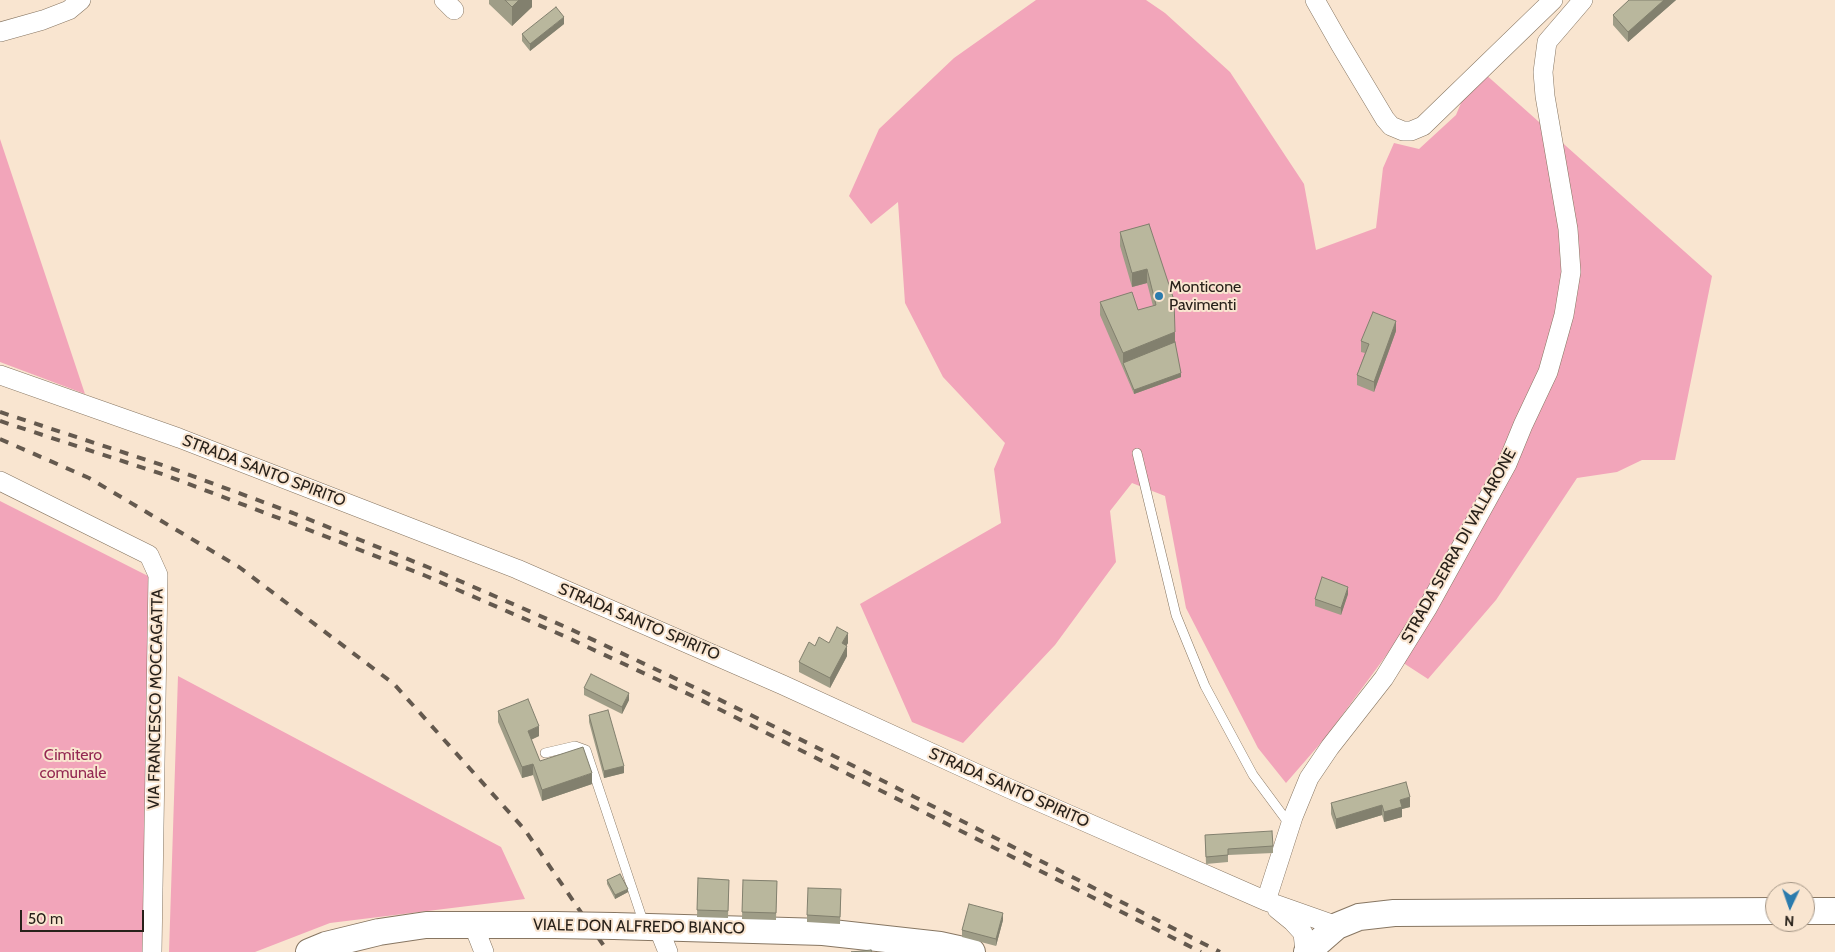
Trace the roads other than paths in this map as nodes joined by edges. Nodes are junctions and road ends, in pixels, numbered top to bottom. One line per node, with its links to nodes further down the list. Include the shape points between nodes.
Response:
1 (81, 0): 5 (street, via 68,10 43,20)
2 (1316, 0): 3 (street, via 1385,119 1403,131 1422,126)
3 (1553, 0)
4 (1583, 0): 10 (street, STRADA SERRA DI VALLARONE, via 1547,42 1543,72 1544,96 1568,229 1571,272 1564,315 1548,372 1507,464 1450,569 1384,678 1309,778)
5 (0, 32)
6 (0, 375): 11 (street, STRADA SANTO SPIRITO, via 179,438 517,569 783,684 1008,788)
7 (1137, 453): 10 (lane, via 1176,615 1205,686 1253,775)
8 (0, 481): 18 (street, VIA FRANCESCO MOCCAGATTA, via 149,555 158,575)
9 (545, 753): 17 (lane, via 575,746 586,750)
10 (1291, 827): 11 (street, STRADA SERRA DI VALLARONE)
11 (1266, 901): 16 (street, STRADA SANTO SPIRITO); 23 (street, STRADA SANTO SPIRITO, via 1303,933)
12 (1765, 911): 16 (street, via 1394,913 1359,917)
13 (1815, 911): 14 (street)
14 (1835, 911)
15 (472, 924): 17 (street, VIALE DON ALFREDO BIANCO, bridge); 19 (street, VIALE DON ALFREDO BIANCO, via 426,925 379,932); 20 (street)
16 (1343, 924): 23 (street)
17 (651, 926): 21 (street); 22 (street, VIALE DON ALFREDO BIANCO, via 823,932)
18 (152, 952)
19 (308, 952)
20 (484, 952)
21 (668, 952)
22 (972, 952)
23 (1306, 952)

